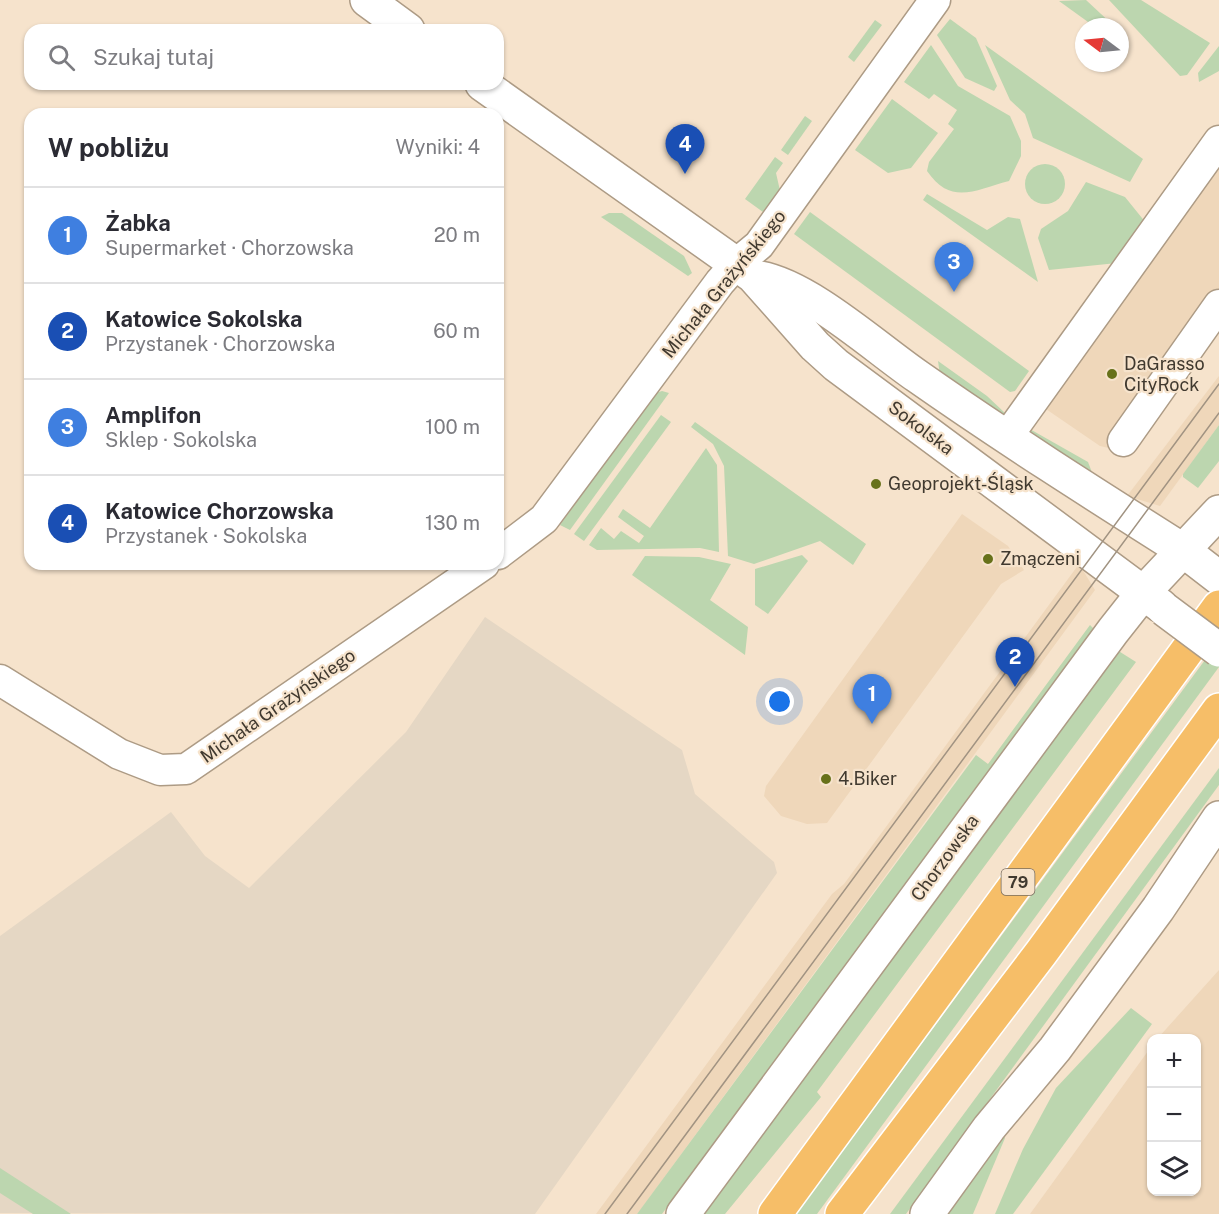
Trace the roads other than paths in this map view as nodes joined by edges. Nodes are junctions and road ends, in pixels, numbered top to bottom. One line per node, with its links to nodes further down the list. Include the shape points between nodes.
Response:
1 (367, 0): 3 (street)
2 (935, 0): 6 (street, Michała Grażyńskiego)
3 (400, 24)
4 (490, 90): 6 (street, Sokolska)
5 (1219, 141): 8 (street)
6 (744, 270): 8 (street, Sokolska, via 774,280 820,306); 11 (street, Michała Grażyńskiego, via 544,519); 14 (street, Sokolska, via 836,365)
7 (1219, 305): 9 (street)
8 (1007, 437): 12 (street, Sokolska)
9 (1123, 441)
10 (1219, 512): 12 (street, Chorzowska)
11 (504, 549)
12 (1200, 564): 14 (street, Chorzowska)
13 (475, 570): 17 (street, Michała Grażyńskiego, via 186,769 160,770 118,754)
14 (1154, 601): 16 (street, Sokolska, bridge); 24 (street, Chorzowska, via 1105,641)
15 (1219, 607): 23 (main road, 79)
16 (1219, 650)
17 (0, 680)
18 (1219, 710): 22 (main road)
19 (1219, 818): 21 (street)
20 (1219, 839): 21 (street)
21 (1158, 909): 29 (street)
22 (1035, 960): 27 (main road); 28 (main road)
23 (818, 1157): 25 (main road); 26 (main road, 79)
24 (683, 1214)
25 (759, 1214)
26 (775, 1214)
27 (842, 1214)
28 (866, 1214)
29 (927, 1214)

